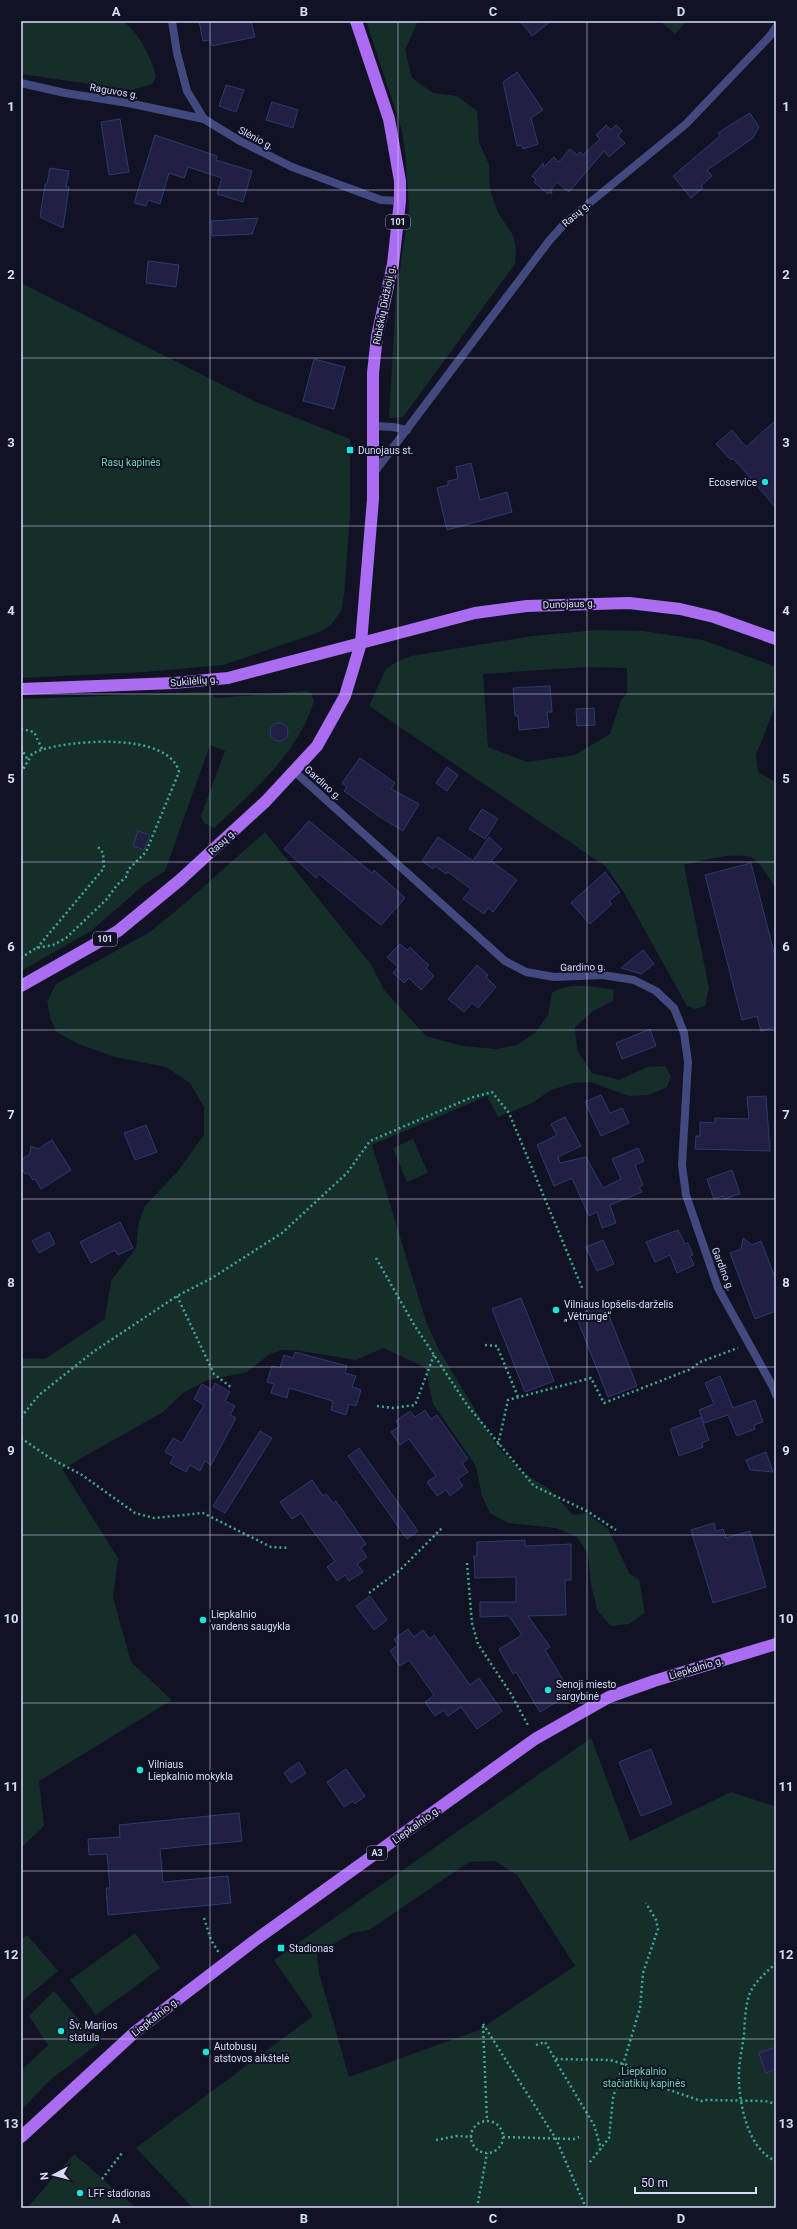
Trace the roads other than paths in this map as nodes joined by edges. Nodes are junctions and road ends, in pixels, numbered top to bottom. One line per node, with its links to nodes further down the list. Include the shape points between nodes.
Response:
1 (172, 21): 5 (street, Slėnio g., via 187,91)
2 (356, 21): 6 (main road, Ribiškių Didžioji g. / 101, via 389,119 400,181)
3 (776, 27): 8 (street, Rasų g., via 686,124 565,223)
4 (21, 84): 5 (street, Raguvos g., via 128,103)
5 (204, 120): 6 (street, Slėnio g., via 292,167 381,200)
6 (400, 200): 7 (main road, Ribiškių Didžioji g. / 101, via 393,264 377,336 373,374)
7 (373, 426): 8 (street); 9 (main road, Ribiškių Didžioji g. / 101)
8 (407, 430): 9 (street, Rasų g.)
9 (373, 474): 11 (main road, Ribiškių Didžioji g. / 101)
10 (776, 639): 11 (main road, Dunojaus g., via 714,617 680,609 629,603 570,603 475,613)
11 (362, 643): 12 (main road, Sukilėlių g., via 228,678 174,683); 13 (main road, Rasų g. / 101, via 345,696 317,746)
12 (21, 689)
13 (294, 771): 14 (main road, Rasų g. / 101, via 220,844 147,908 92,947); 15 (street, Gardino g., via 505,961 526,972 554,977 602,975 634,980 656,991 674,1008 684,1032 688,1062 682,1165 686,1195 718,1288)
14 (21, 986)
15 (776, 1395)
16 (776, 1644): 17 (main road, Liepkalnio g. / A3, via 609,1697 535,1739 254,1941 135,2032)
17 (21, 2137)

